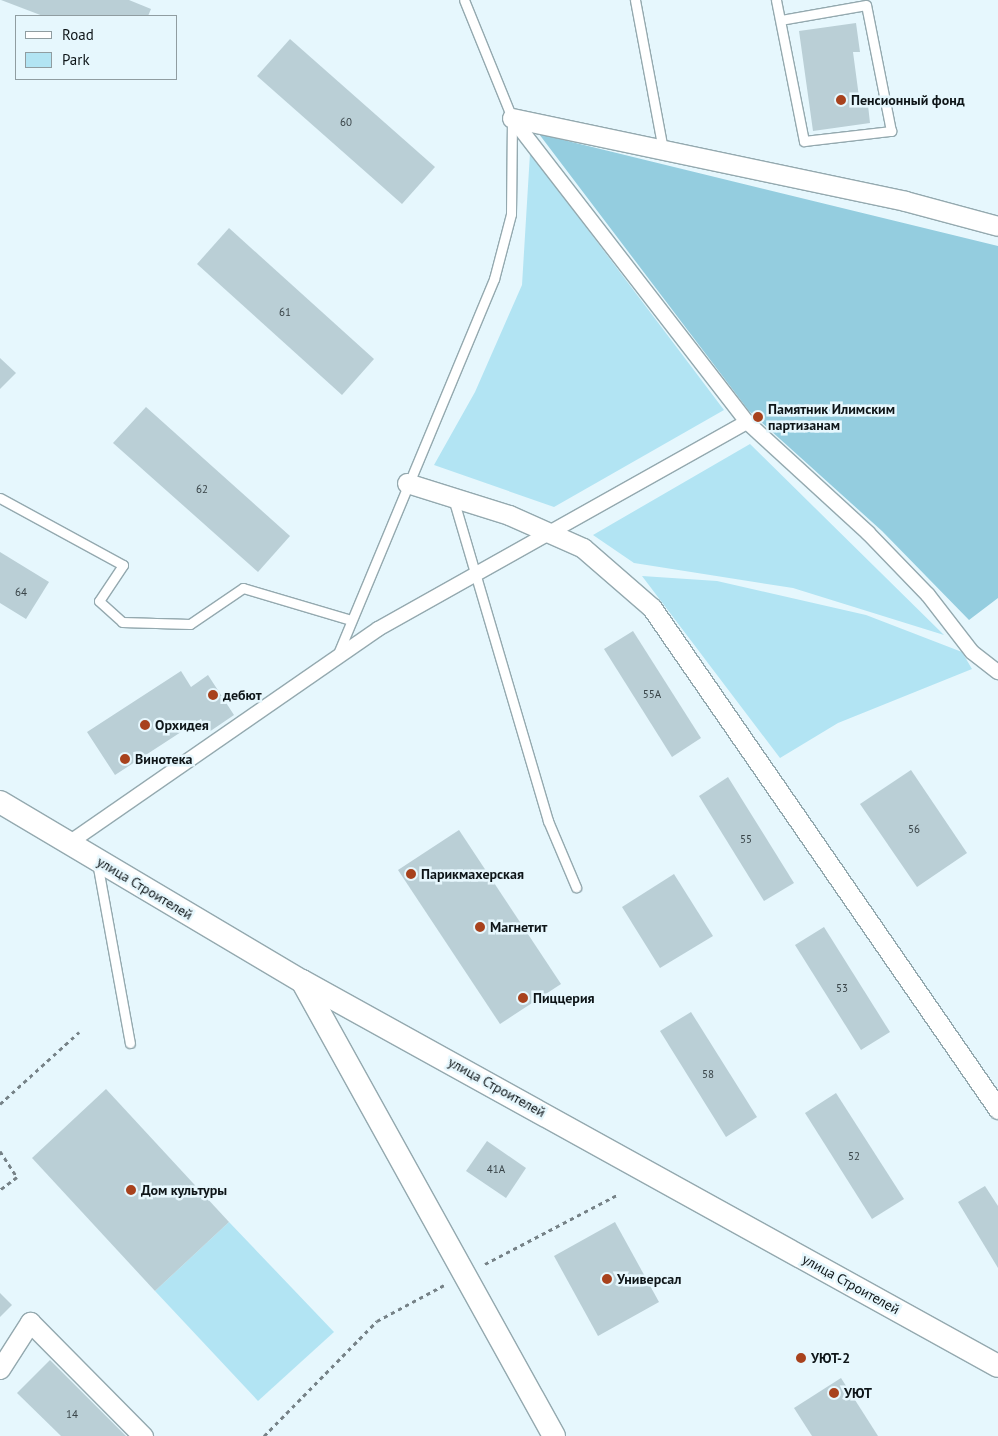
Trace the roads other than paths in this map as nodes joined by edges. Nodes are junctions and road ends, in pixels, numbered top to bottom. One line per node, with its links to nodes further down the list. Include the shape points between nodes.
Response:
1 (464, 0): 5 (lane)
2 (635, 0): 6 (lane)
3 (776, 0): 4 (lane)
4 (781, 20): 4 (lane, via 804,140 891,131 866,5)
5 (512, 118): 6 (street); 8 (street); 9 (lane, via 511,214 494,279)
6 (663, 150): 7 (street, via 905,201)
7 (998, 226)
8 (747, 422): 12 (street); 16 (street, via 868,534 928,595 972,652)
9 (407, 482): 11 (street); 14 (lane)
10 (0, 498): 14 (lane, via 123,565 99,601 122,622 190,624 243,588)
11 (453, 498): 12 (street); 13 (lane)
12 (548, 532): 13 (street); 23 (street, via 583,548 652,608)
13 (474, 572): 15 (street); 20 (lane, via 548,821)
14 (351, 620): 15 (lane)
15 (336, 657): 18 (street)
16 (998, 672)
17 (0, 802): 18 (street, улица Строителей)
18 (69, 843): 19 (street, улица Строителей)
19 (96, 859): 21 (street, улица Строителей); 22 (lane)
20 (576, 887)
21 (302, 981): 24 (street, улица Строителей); 27 (street)
22 (130, 1043)
23 (998, 1110)
24 (998, 1366)
25 (0, 1369): 26 (street, via 30,1322)
26 (143, 1436)
27 (554, 1436)

